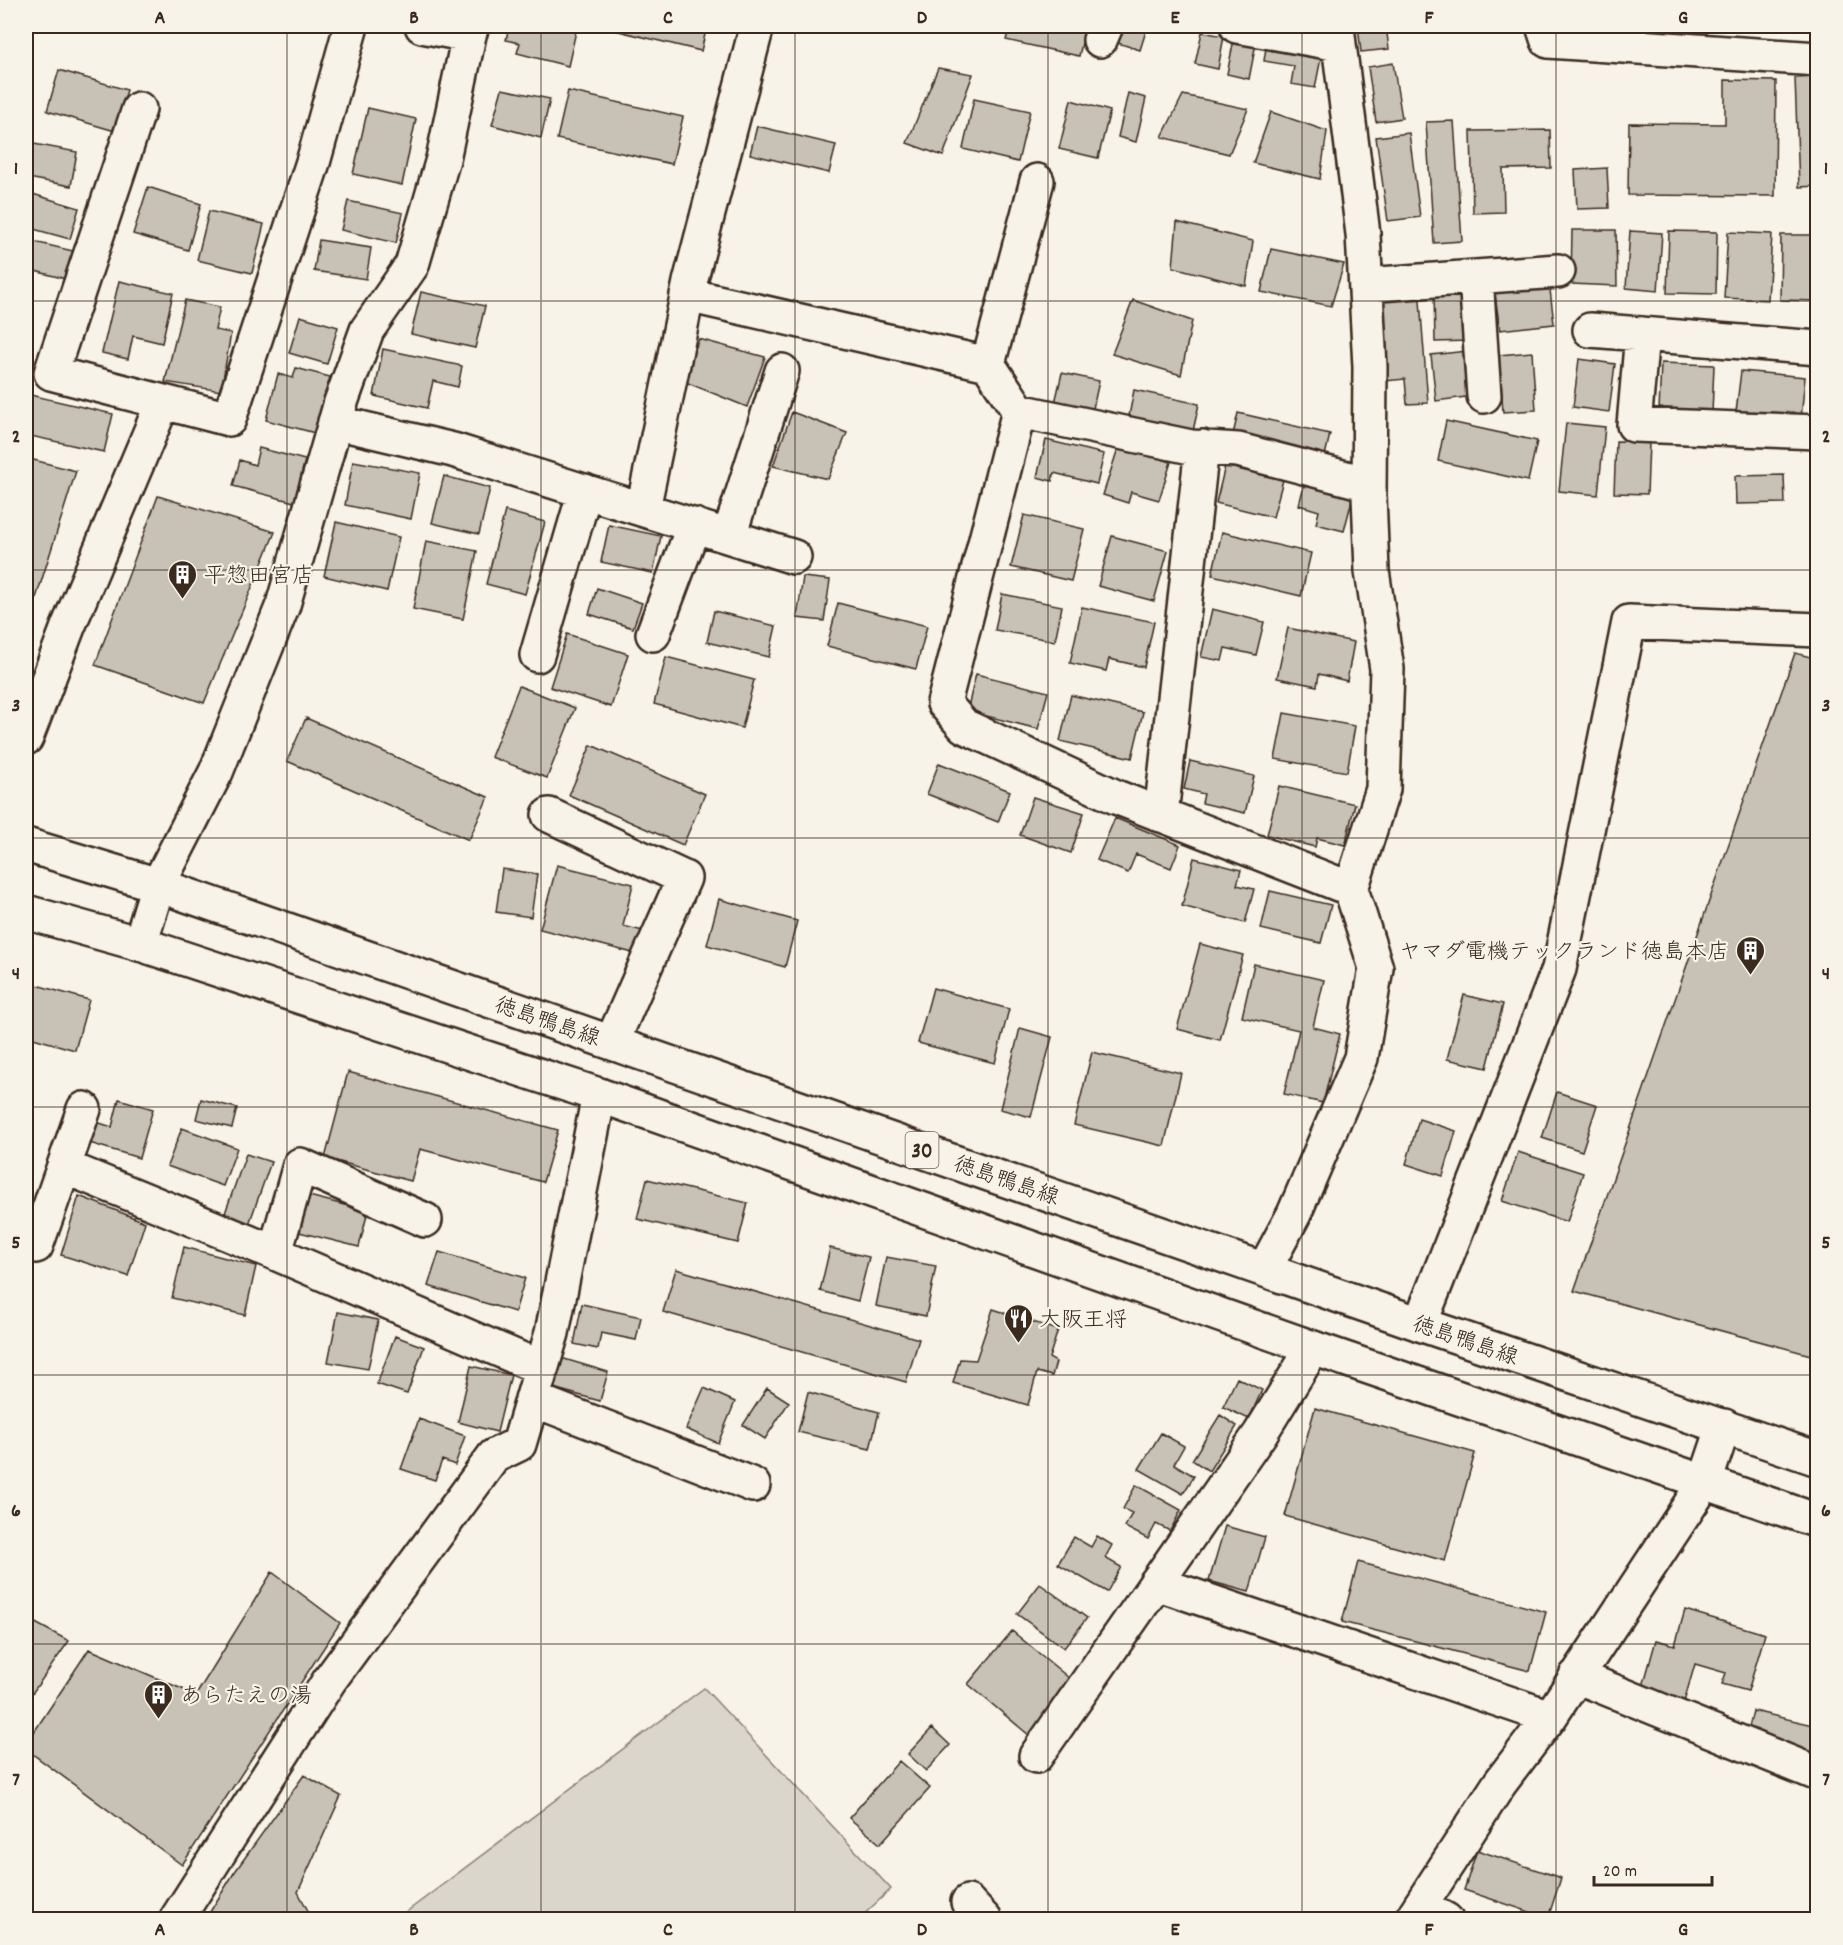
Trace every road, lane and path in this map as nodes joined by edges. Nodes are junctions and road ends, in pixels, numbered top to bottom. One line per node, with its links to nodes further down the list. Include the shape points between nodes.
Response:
1 (351, 26): 22 (street, via 314,159 229,419)
2 (422, 26): 6 (street)
3 (758, 26): 15 (street)
4 (1237, 26): 7 (street)
5 (1543, 26): 8 (street, via 1548,41)
6 (470, 30): 24 (street, via 443,159 412,265 367,330)
7 (1338, 35): 14 (street)
8 (1764, 40): 9 (street)
9 (1818, 59)
10 (139, 109): 22 (street, via 51,373)
11 (1037, 181): 19 (street)
12 (1558, 271): 13 (street)
13 (1476, 277): 14 (street); 21 (street)
14 (1366, 285): 27 (street)
15 (687, 295): 19 (street); 29 (street)
16 (1590, 330): 17 (street)
17 (1642, 334): 18 (street); 25 (street, via 1634,425)
18 (1818, 348)
19 (988, 364): 23 (street)
20 (782, 371): 31 (street)
21 (1484, 396)
22 (163, 402): 36 (street, via 68,627)
23 (1019, 411): 26 (street); 38 (street, via 944,703 964,726)
24 (335, 422): 28 (street, via 453,450); 40 (street, via 283,605 216,772)
25 (1818, 432)
26 (1202, 447): 27 (street, via 1238,450); 38 (street)
27 (1369, 484): 41 (street, via 1372,571 1387,669 1383,789)
28 (585, 491): 29 (street); 35 (street)
29 (643, 509): 30 (street)
30 (694, 525): 31 (street); 34 (street)
31 (729, 536): 32 (street)
32 (794, 556)
33 (1818, 630): 52 (street, via 1629,622 1559,969)
34 (653, 634)
35 (537, 655)
36 (26, 738)
37 (549, 815): 44 (street, via 684,878)
38 (1161, 815): 41 (street)
39 (26, 845): 40 (street, 徳島鴨島線 / 30)
40 (158, 885): 43 (street); 44 (street, 徳島鴨島線 / 30)
41 (1351, 889): 51 (street, via 1376,968 1361,1058 1294,1214)
42 (26, 912): 43 (street, 30)
43 (140, 944): 45 (street, 30)
44 (612, 1042): 51 (street, 徳島鴨島線 / 30)
45 (599, 1095): 53 (street, 30); 54 (street, via 552,1333)
46 (84, 1109): 47 (street)
47 (65, 1167): 49 (street); 50 (street)
48 (425, 1220): 50 (street, via 300,1165)
49 (36, 1246)
50 (275, 1253): 54 (street)
51 (1265, 1268): 52 (street, 徳島鴨島線 / 30)
52 (1420, 1324): 56 (street, 徳島鴨島線 / 30)
53 (1313, 1348): 58 (street, 30); 61 (street, via 1260,1434)
54 (541, 1368): 55 (street)
55 (532, 1399): 59 (street); 67 (street, via 519,1444 494,1456 329,1681)
56 (1724, 1426): 57 (street, 徳島鴨島線 / 30); 58 (street)
57 (1818, 1459)
58 (1705, 1482): 60 (street, 30); 62 (street)
59 (753, 1485)
60 (1818, 1521)
61 (1156, 1583): 63 (street); 64 (street)
62 (1576, 1676): 63 (street); 65 (street)
63 (1550, 1718): 66 (street, via 1500,1783)
64 (1036, 1756)
65 (1818, 1774)
66 (1426, 1915)
67 (176, 1920)

